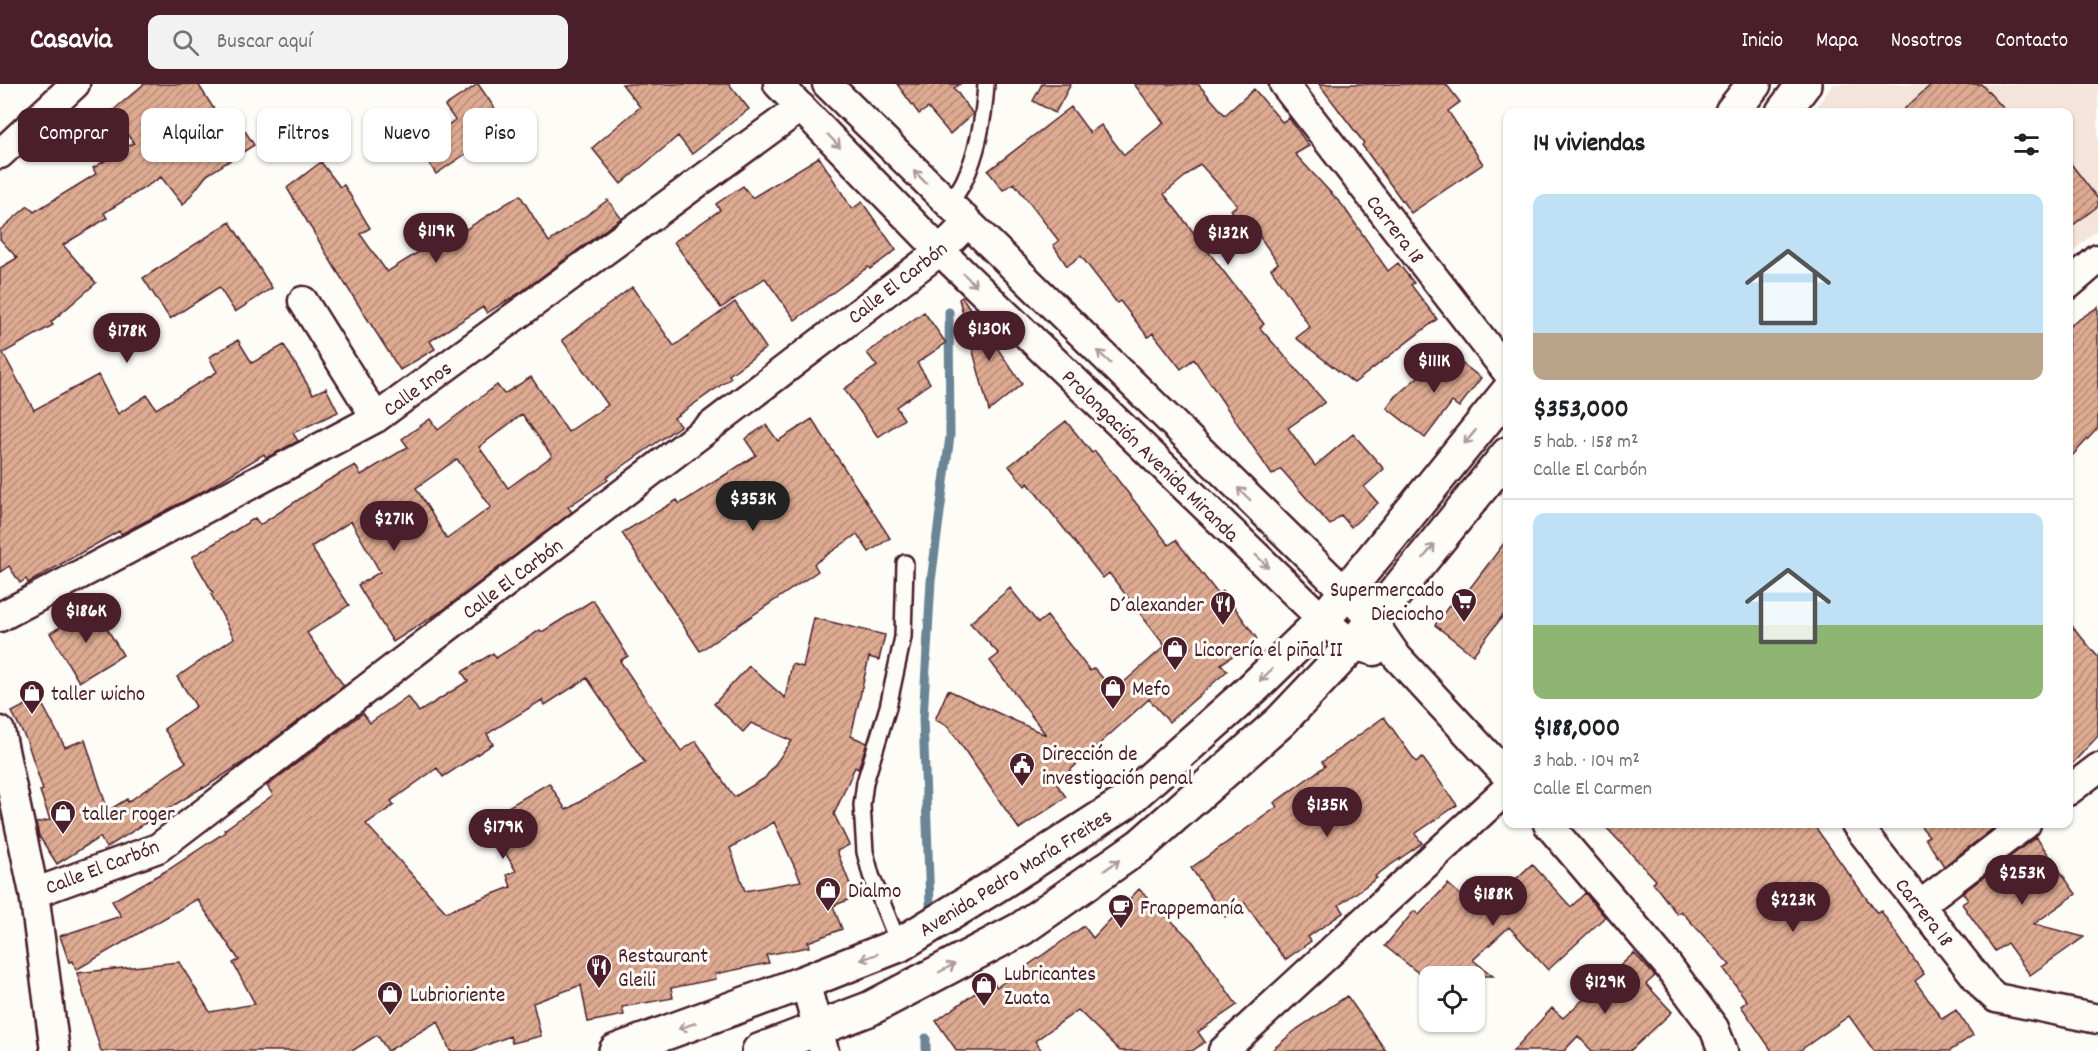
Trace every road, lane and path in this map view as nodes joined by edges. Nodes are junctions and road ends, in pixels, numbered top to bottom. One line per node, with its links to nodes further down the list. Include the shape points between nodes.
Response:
1 (75, 84): 11 (street)
2 (778, 84): 8 (street, Prolongación Avenida Miranda)
3 (827, 84): 12 (street, Prolongación Avenida Miranda, one-way to 3)
4 (986, 84): 12 (lane, via 981,125)
5 (1284, 84): 17 (street, Carrera 18)
6 (1754, 84): 9 (street)
7 (1804, 84): 10 (street)
8 (801, 107): 13 (street, Prolongación Avenida Miranda, one-way to 13); 19 (street, Calle Inos)
9 (1735, 108)
10 (1786, 108)
11 (0, 154)
12 (958, 214): 13 (street, Calle El Carbón); 22 (street, Prolongación Avenida Miranda, one-way to 12)
13 (940, 251): 24 (street, Prolongación Avenida Miranda, one-way to 24); 34 (street, Calle El Carbón, via 158,848)
14 (2098, 259): 15 (street)
15 (2073, 281)
16 (303, 301): 19 (street)
17 (1503, 367)
18 (1503, 398): 22 (street, Avenida Pedro María Freites, one-way to 22)
19 (376, 418): 23 (street, Calle Inos)
20 (1503, 460): 25 (street, Avenida Pedro María Freites, one-way to 20)
21 (905, 562): 36 (lane, via 903,637 862,805 871,875)
22 (1346, 593): 24 (street, Avenida Pedro María Freites); 25 (street, Prolongación Avenida Miranda)
23 (0, 617)
24 (1323, 620): 25 (street, Prolongación Avenida Miranda); 36 (street, Avenida Pedro María Freites, one-way to 36, via 1124,803)
25 (1363, 633): 28 (street, via 1396,657); 39 (street, Avenida Pedro María Freites, one-way to 25, via 868,1009 1021,929 1131,851 1281,721)
26 (0, 731): 34 (street)
27 (2098, 768): 29 (street)
28 (1503, 772)
29 (2073, 787)
30 (1503, 793): 43 (street)
31 (1551, 828): 44 (street, via 1666,963 1714,1029)
32 (1859, 828): 35 (street, Carrera 18)
33 (2021, 828): 35 (street)
34 (34, 893): 40 (street)
35 (1920, 905): 38 (street, Carrera 18, via 1996,998)
36 (899, 945): 37 (street, Avenida Pedro María Freites, one-way to 37)
37 (805, 982): 39 (street); 41 (street, Avenida Pedro María Freites, one-way to 41)
38 (2098, 1019)
39 (822, 1040): 42 (street, Avenida Pedro María Freites)
40 (55, 1051)
41 (616, 1051)
42 (759, 1051)
43 (1223, 1051)
44 (1723, 1051)

